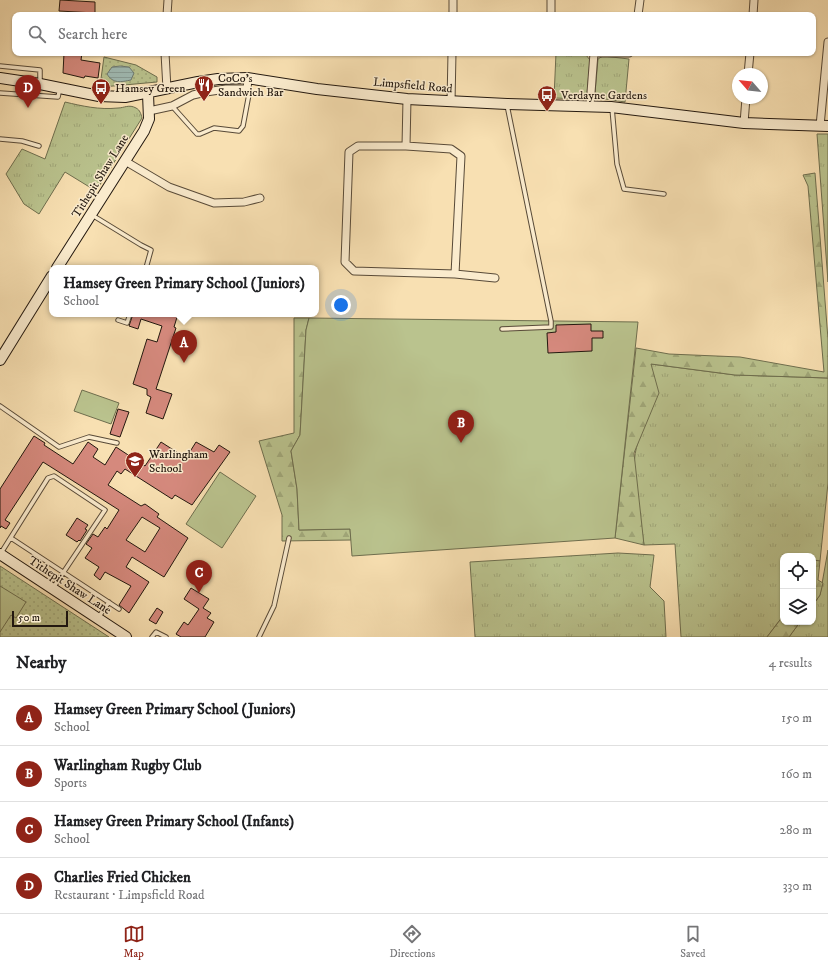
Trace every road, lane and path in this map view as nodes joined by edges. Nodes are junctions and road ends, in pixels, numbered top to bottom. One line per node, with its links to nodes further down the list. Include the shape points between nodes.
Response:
1 (168, 0): 6 (street)
2 (453, 0): 7 (street)
3 (551, 0): 8 (street)
4 (640, 0): 9 (street)
5 (754, 0): 10 (street)
6 (167, 12)
7 (453, 12)
8 (551, 12)
9 (638, 12)
10 (753, 12)
11 (828, 42): 35 (street)
12 (165, 56): 22 (street)
13 (452, 56): 27 (street)
14 (593, 56): 31 (street)
15 (750, 56): 17 (street)
16 (0, 66): 20 (lane, via 40,70)
17 (749, 68)
18 (0, 78): 20 (main road, Limpsfield Road)
19 (248, 79): 22 (main road, Limpsfield Road, via 218,79); 23 (street); 26 (main road, Limpsfield Road)
20 (40, 84): 21 (main road, Limpsfield Road)
21 (60, 87): 24 (lane, via 58,97); 25 (main road, Limpsfield Road, via 99,96 125,97)
22 (167, 89): 25 (main road, Limpsfield Road)
23 (247, 90): 30 (street, via 226,89 206,92 193,95); 30 (lane, via 249,94 244,126 239,131 214,128 197,134)
24 (0, 93)
25 (148, 94): 33 (main road, Tithepit Shaw Lane)
26 (407, 99): 27 (main road, Limpsfield Road); 38 (street)
27 (451, 102): 28 (main road, Limpsfield Road)
28 (507, 104): 31 (main road, Limpsfield Road); 50 (lane, via 551,328)
29 (746, 104): 34 (street)
30 (172, 106): 33 (street)
31 (590, 106): 32 (main road, Limpsfield Road)
32 (611, 106): 34 (main road, Limpsfield Road); 40 (lane, via 617,164 624,189)
33 (149, 111): 39 (main road, Tithepit Shaw Lane, via 144,131)
34 (744, 123): 35 (main road, Limpsfield Road)
35 (824, 126)
36 (0, 139): 37 (lane)
37 (39, 146)
38 (406, 146): 45 (street, via 451,149 461,156); 45 (street, via 358,146 349,152 345,262 354,271)
39 (125, 161): 41 (street, via 169,187 214,203 244,202); 42 (main road, Tithepit Shaw Lane)
40 (664, 194)
41 (260, 198)
42 (91, 214): 43 (main road, Tithepit Shaw Lane); 44 (lane, via 151,250)
43 (59, 265)
44 (147, 265)
45 (455, 274): 46 (street)
46 (495, 278)
47 (49, 281): 51 (main road)
48 (129, 317): 49 (lane, via 127,323)
49 (118, 320)
50 (502, 328)
51 (0, 360)
52 (0, 406): 53 (lane, via 59,447 89,437)
53 (117, 443)
54 (11, 538): 56 (lane); 57 (lane); 57 (lane, via 48,478 54,476 105,510)
55 (289, 538): 65 (lane, via 274,606)
56 (0, 554): 58 (main road, Tithepit Shaw Lane)
57 (64, 572): 58 (lane); 59 (lane)
58 (53, 589): 61 (main road, Tithepit Shaw Lane)
59 (109, 602): 60 (lane); 61 (lane)
60 (119, 609)
61 (98, 618): 62 (main road, Tithepit Shaw Lane)
62 (126, 637)
63 (152, 637): 64 (lane, via 156,632)
64 (166, 637)
65 (259, 637)

